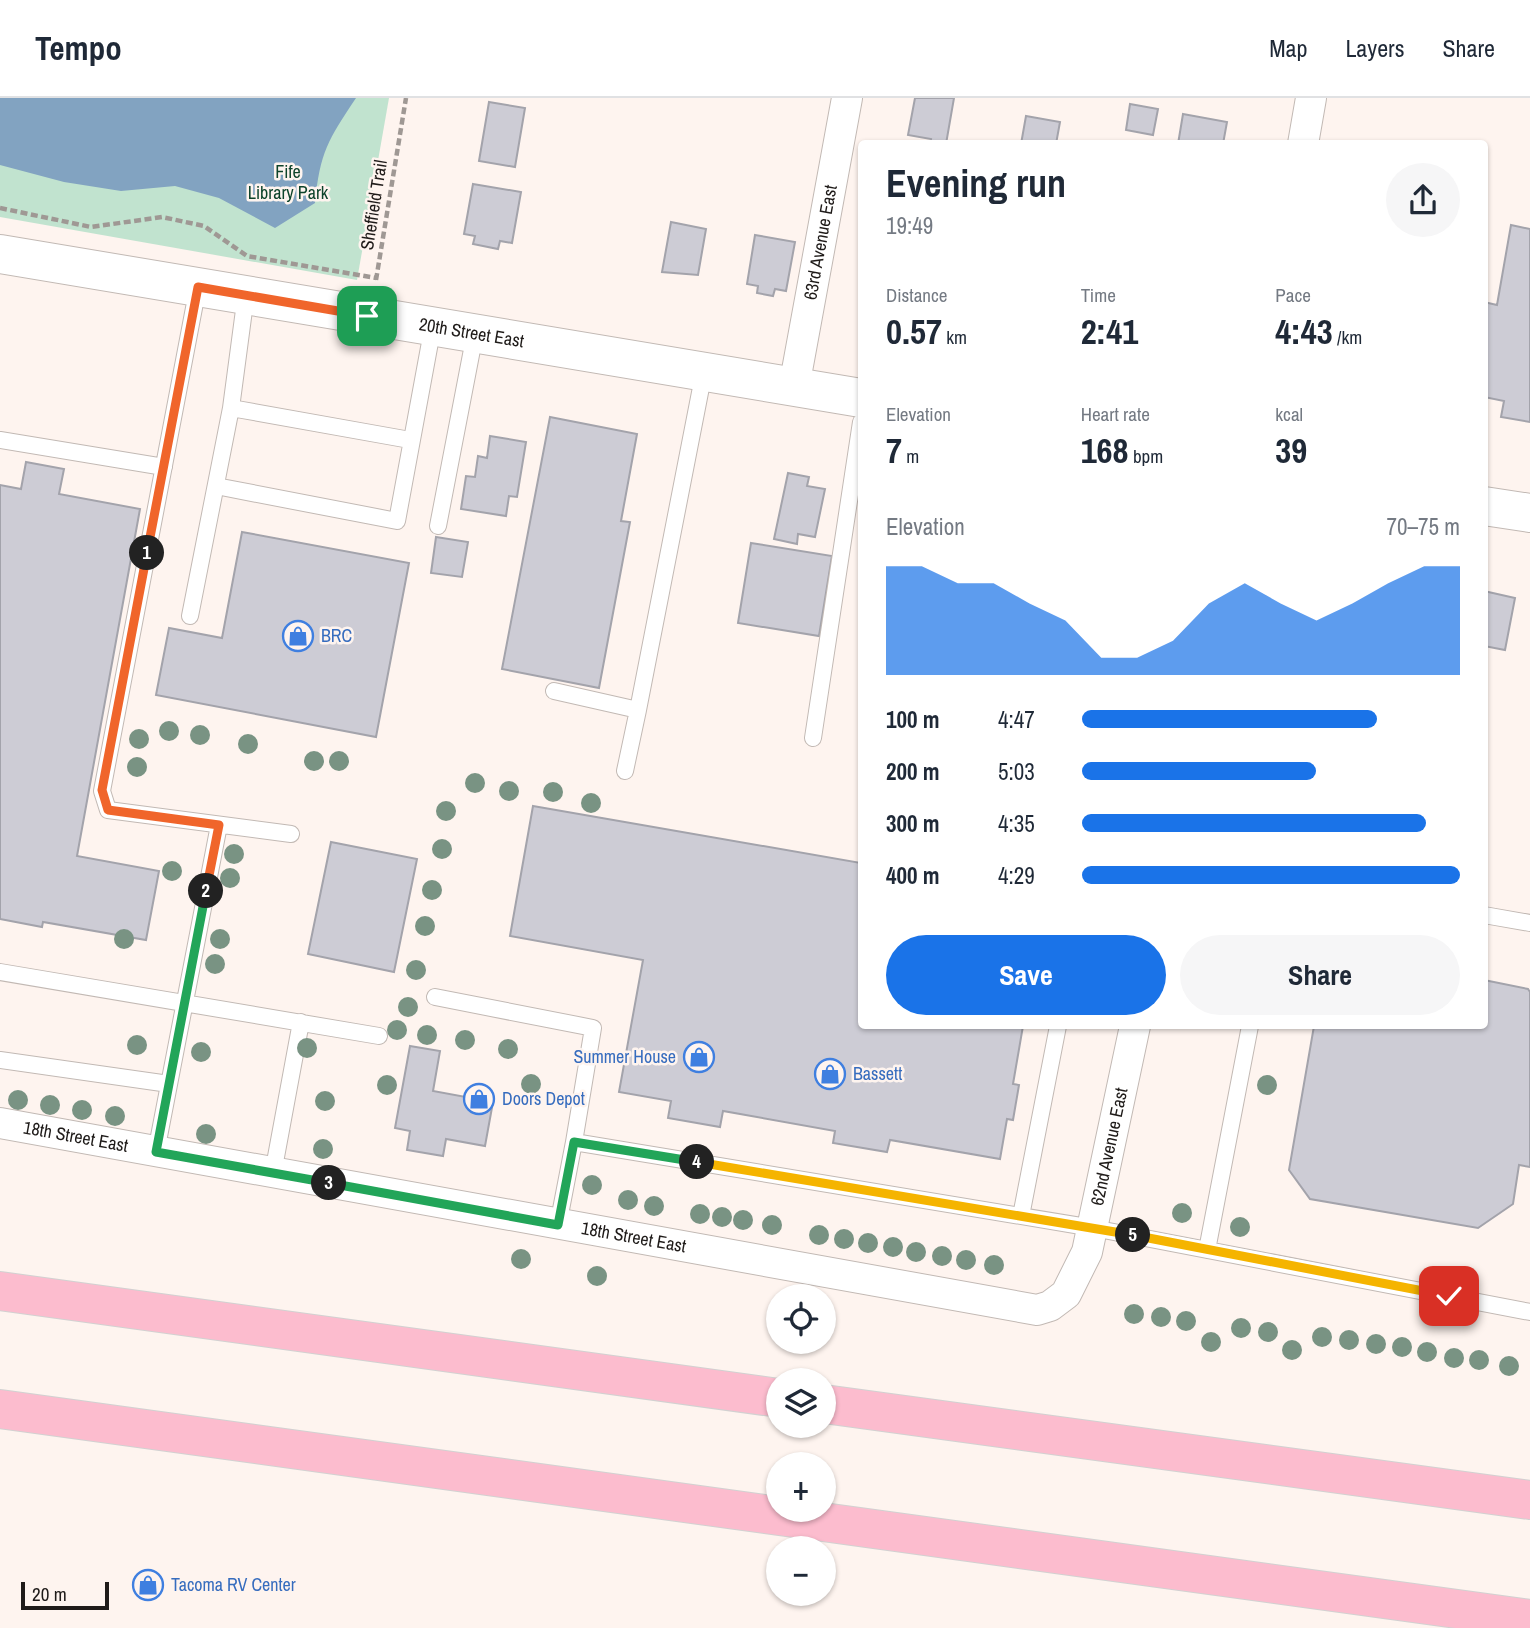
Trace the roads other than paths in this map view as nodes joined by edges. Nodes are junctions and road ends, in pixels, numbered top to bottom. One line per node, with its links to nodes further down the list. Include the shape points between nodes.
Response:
1 (846, 98): 10 (street, 63rd Avenue East)
2 (1311, 98): 3 (street)
3 (1304, 140)
4 (0, 254): 5 (main road, 20th Street East)
5 (198, 287): 6 (main road, 20th Street East); 16 (lane)
6 (246, 295): 7 (main road, 20th Street East); 12 (lane)
7 (433, 326): 8 (main road, 20th Street East); 14 (lane)
8 (475, 334): 9 (main road, 20th Street East); 20 (lane)
9 (704, 372): 10 (main road, 20th Street East); 23 (lane)
10 (794, 387): 11 (main road, 20th Street East)
11 (858, 398)
12 (232, 408): 14 (lane); 17 (lane)
13 (0, 440): 16 (lane)
14 (410, 440): 17 (lane, via 397,521)
15 (858, 442): 24 (lane)
16 (164, 467): 26 (lane, via 102,790 108,810)
17 (216, 486): 21 (lane)
18 (1488, 507): 19 (main road)
19 (1530, 513)
20 (438, 526)
21 (190, 616)
22 (554, 691): 23 (lane)
23 (638, 710): 25 (lane)
24 (813, 738)
25 (625, 771)
26 (219, 825): 27 (lane); 32 (lane)
27 (291, 834)
28 (1488, 916): 29 (lane)
29 (1530, 923)
30 (0, 972): 32 (lane)
31 (435, 997): 41 (lane, via 593,1028)
32 (185, 1003): 33 (lane); 39 (lane)
33 (301, 1022): 37 (lane); 43 (lane)
34 (1057, 1029): 44 (lane)
35 (1134, 1029): 46 (street, 62nd Avenue East)
36 (1249, 1029): 47 (lane)
37 (379, 1036)
38 (0, 1060): 39 (lane)
39 (169, 1084): 42 (lane)
40 (0, 1124): 42 (street, 18th Street East)
41 (574, 1142): 44 (lane); 45 (lane)
42 (156, 1152): 43 (street, 18th Street East)
43 (273, 1173): 45 (street, 18th Street East)
44 (1021, 1216): 46 (lane)
45 (558, 1225): 49 (street, 18th Street East, via 1020,1309 1043,1309)
46 (1093, 1228): 47 (lane); 49 (street, 62nd Avenue East, via 1079,1271)
47 (1207, 1250): 50 (lane)
48 (0, 1291): 51 (highway)
49 (1058, 1302)
50 (1530, 1312)
51 (766, 1396)
52 (836, 1406): 54 (highway)
53 (0, 1409): 55 (highway)
54 (1530, 1500)
55 (1530, 1619)

